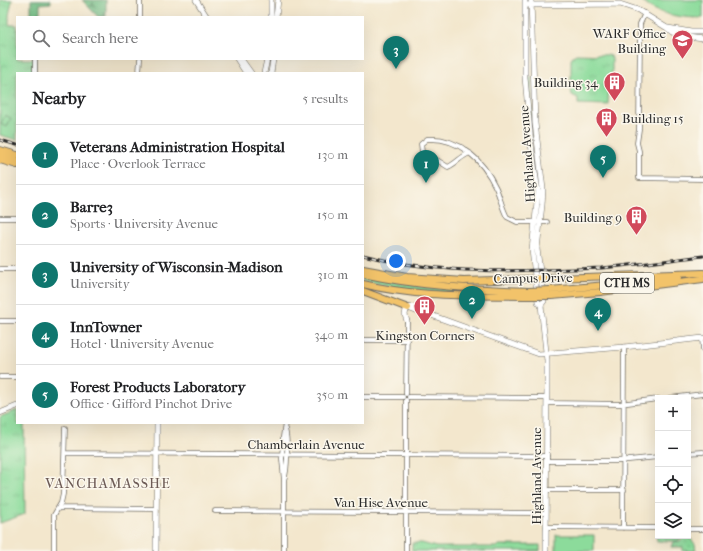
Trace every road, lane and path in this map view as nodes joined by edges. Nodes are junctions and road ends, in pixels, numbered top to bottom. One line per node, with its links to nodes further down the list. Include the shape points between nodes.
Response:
1 (140, 0): 7 (street)
2 (196, 0): 8 (street)
3 (271, 0): 9 (street)
4 (278, 0): 10 (street)
5 (528, 3): 6 (street, via 620,4); 36 (street, Highland Avenue, via 525,77 538,192); 37 (street, Highland Avenue, via 535,123 543,189)
6 (645, 13): 11 (street); 33 (street, via 640,24 637,143 639,178)
7 (140, 16)
8 (206, 16)
9 (271, 16)
10 (276, 16)
11 (667, 28): 12 (street); 13 (street, via 680,36)
12 (703, 32)
13 (703, 39)
14 (35, 60): 20 (street)
15 (140, 60): 21 (street)
16 (238, 60): 22 (street)
17 (242, 60): 23 (street)
18 (267, 60): 24 (street)
19 (273, 60): 25 (street)
20 (35, 72)
21 (139, 72)
22 (245, 72)
23 (250, 72)
24 (264, 72)
25 (271, 72)
26 (0, 150): 29 (main road)
27 (470, 153): 27 (street, via 443,140 427,139 421,144 423,155 448,167); 36 (street, via 496,187 507,217 517,222)
28 (0, 155): 31 (main road)
29 (16, 155)
30 (0, 160): 32 (main road)
31 (16, 161)
32 (16, 165)
33 (703, 178)
34 (0, 218): 35 (street)
35 (16, 218)
36 (534, 222): 37 (street); 44 (street, Highland Avenue, via 532,250)
37 (540, 222): 38 (street); 44 (street, Highland Avenue, via 537,249)
38 (547, 222)
39 (0, 269): 40 (street)
40 (16, 269)
41 (364, 269): 44 (main road, via 400,276 464,281)
42 (703, 273): 44 (main road); 49 (main road, Campus Drive / CTH MS)
43 (364, 274): 48 (main road, Campus Drive / CTH MS, via 438,286)
44 (539, 278): 61 (street, Highland Avenue, via 544,301 541,304)
45 (703, 280): 49 (main road, Campus Drive / CTH MS, via 600,292)
46 (364, 284): 48 (main road, Campus Drive / CTH MS, via 393,291 432,295)
47 (364, 291): 50 (main road)
48 (530, 293): 49 (main road, Campus Drive / CTH MS, bridge)
49 (550, 293)
50 (408, 308): 51 (street); 52 (street, via 418,307); 55 (street, via 405,312)
51 (418, 312): 52 (street); 55 (street, via 410,314)
52 (431, 314): 61 (street, via 537,354)
53 (0, 321): 54 (street)
54 (16, 321)
55 (406, 321): 58 (street)
56 (702, 338): 59 (street); 60 (street)
57 (364, 340): 58 (street)
58 (407, 340): 67 (street)
59 (624, 347): 61 (street); 70 (street)
60 (703, 349)
61 (546, 354): 69 (street, Highland Avenue)
62 (0, 377): 63 (street)
63 (16, 377)
64 (703, 394): 65 (street)
65 (691, 395)
66 (364, 397): 67 (street)
67 (406, 397): 69 (street); 81 (street)
68 (655, 399): 70 (street)
69 (547, 401): 70 (street); 83 (street, Highland Avenue)
70 (624, 403): 84 (street)
71 (16, 406): 72 (street)
72 (0, 413)
73 (157, 424): 78 (street)
74 (284, 424): 80 (street)
75 (65, 428): 77 (street)
76 (703, 452): 79 (street)
77 (65, 453): 78 (street, Chamberlain Avenue); 87 (street, via 63,494)
78 (157, 453): 80 (street, Chamberlain Avenue); 88 (street)
79 (691, 453)
80 (284, 454): 81 (street, Chamberlain Avenue); 90 (street)
81 (407, 455): 83 (street, Chamberlain Avenue); 91 (street)
82 (655, 457): 84 (street, Chamberlain Avenue)
83 (547, 458): 84 (street, Chamberlain Avenue); 85 (street, Highland Avenue)
84 (624, 461): 86 (street)
85 (546, 490): 86 (street); 92 (street, Highland Avenue)
86 (624, 490): 94 (street)
87 (58, 508): 88 (street); 98 (street, via 54,515)
88 (156, 509): 99 (street)
89 (215, 511): 90 (street, Van Hise Avenue)
90 (284, 512): 91 (street, Van Hise Avenue); 100 (street)
91 (406, 512): 92 (street, Van Hise Avenue); 101 (street)
92 (546, 513): 93 (street, Highland Avenue)
93 (546, 527): 94 (street); 102 (street, Highland Avenue)
94 (623, 528): 95 (street)
95 (655, 528)
96 (691, 529): 97 (street)
97 (703, 529)
98 (54, 551)
99 (156, 551)
100 (284, 551)
101 (406, 551)
102 (546, 551)

